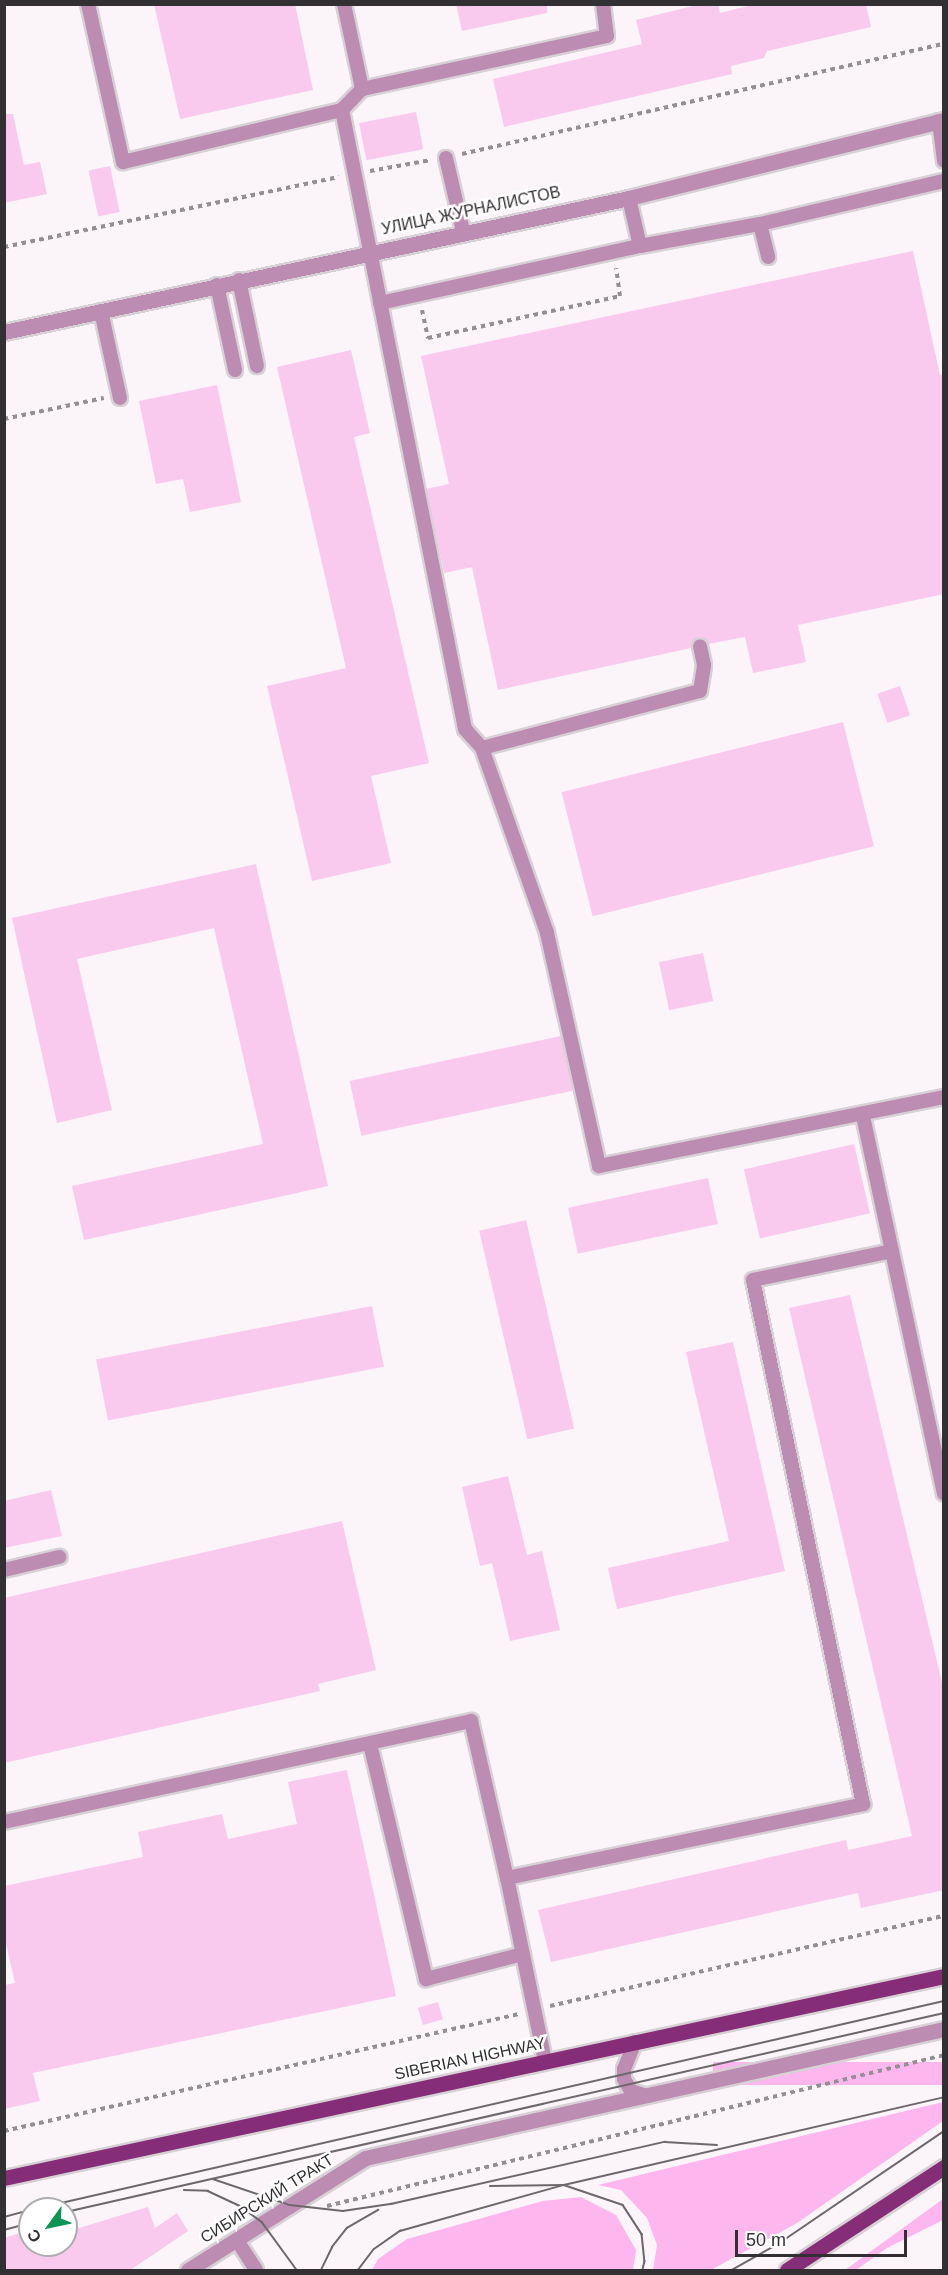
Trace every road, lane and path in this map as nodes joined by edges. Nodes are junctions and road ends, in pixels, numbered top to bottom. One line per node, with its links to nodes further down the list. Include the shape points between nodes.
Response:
1 (88, 4): 6 (lane, via 123,162)
2 (344, 4): 5 (lane)
3 (603, 4): 5 (lane, via 607,36)
4 (944, 44): 8 (path)
5 (362, 89): 6 (lane)
6 (342, 110): 10 (lane)
7 (941, 121): 9 (lane); 12 (street, УЛИЦА ЖУРНАЛИСТОВ)
8 (446, 158): 10 (path); 14 (lane)
9 (944, 161)
10 (356, 173): 16 (path); 17 (lane)
11 (944, 181): 13 (lane)
12 (629, 198): 14 (street, УЛИЦА ЖУРНАЛИСТОВ); 15 (lane)
13 (760, 224): 15 (lane); 18 (lane)
14 (463, 231): 17 (street, УЛИЦА ЖУРНАЛИСТОВ)
15 (640, 246): 22 (lane)
16 (4, 248)
17 (372, 250): 20 (street, УЛИЦА ЖУРНАЛИСТОВ); 23 (lane)
18 (768, 257)
19 (626, 262): 22 (path, via 615,264 620,296 428,338)
20 (239, 280): 21 (street, УЛИЦА ЖУРНАЛИСТОВ); 26 (lane)
21 (217, 285): 24 (street, УЛИЦА ЖУРНАЛИСТОВ); 27 (lane)
22 (418, 295): 23 (lane)
23 (380, 303): 31 (lane, via 465,729)
24 (101, 311): 25 (street, УЛИЦА ЖУРНАЛИСТОВ); 28 (lane)
25 (4, 332)
26 (256, 366)
27 (235, 370)
28 (120, 396): 29 (path)
29 (4, 419)
30 (700, 646): 31 (lane, via 704,665 700,691)
31 (482, 748): 33 (lane, via 547,933 599,1166)
32 (944, 1097): 33 (lane)
33 (863, 1116): 34 (lane)
34 (892, 1251): 35 (lane); 40 (lane, via 753,1280 863,1804)
35 (944, 1493)
36 (59, 1557): 37 (lane)
37 (4, 1570)
38 (370, 1744): 39 (lane); 40 (lane, via 471,1721); 42 (lane, via 426,1978)
39 (4, 1822)
40 (507, 1878): 42 (lane)
41 (944, 1916): 44 (path)
42 (523, 1954): 44 (lane)
43 (944, 1976): 46 (main road, SIBERIAN HIGHWAY)
44 (535, 2010): 48 (lane); 50 (path)
45 (944, 2029): 49 (street)
46 (635, 2042): 48 (main road, SIBERIAN HIGHWAY); 49 (lane, via 624,2079 631,2091)
47 (944, 2055): 53 (path)
48 (545, 2061): 52 (main road, SIBERIAN HIGHWAY)
49 (646, 2096): 55 (street, СИБИРСКИЙ ТРАКТ, via 365,2158)
50 (4, 2131)
51 (944, 2167): 57 (main road)
52 (4, 2178)
53 (323, 2207)
54 (238, 2242): 56 (lane)
55 (188, 2271)
56 (256, 2271)
57 (788, 2271)

